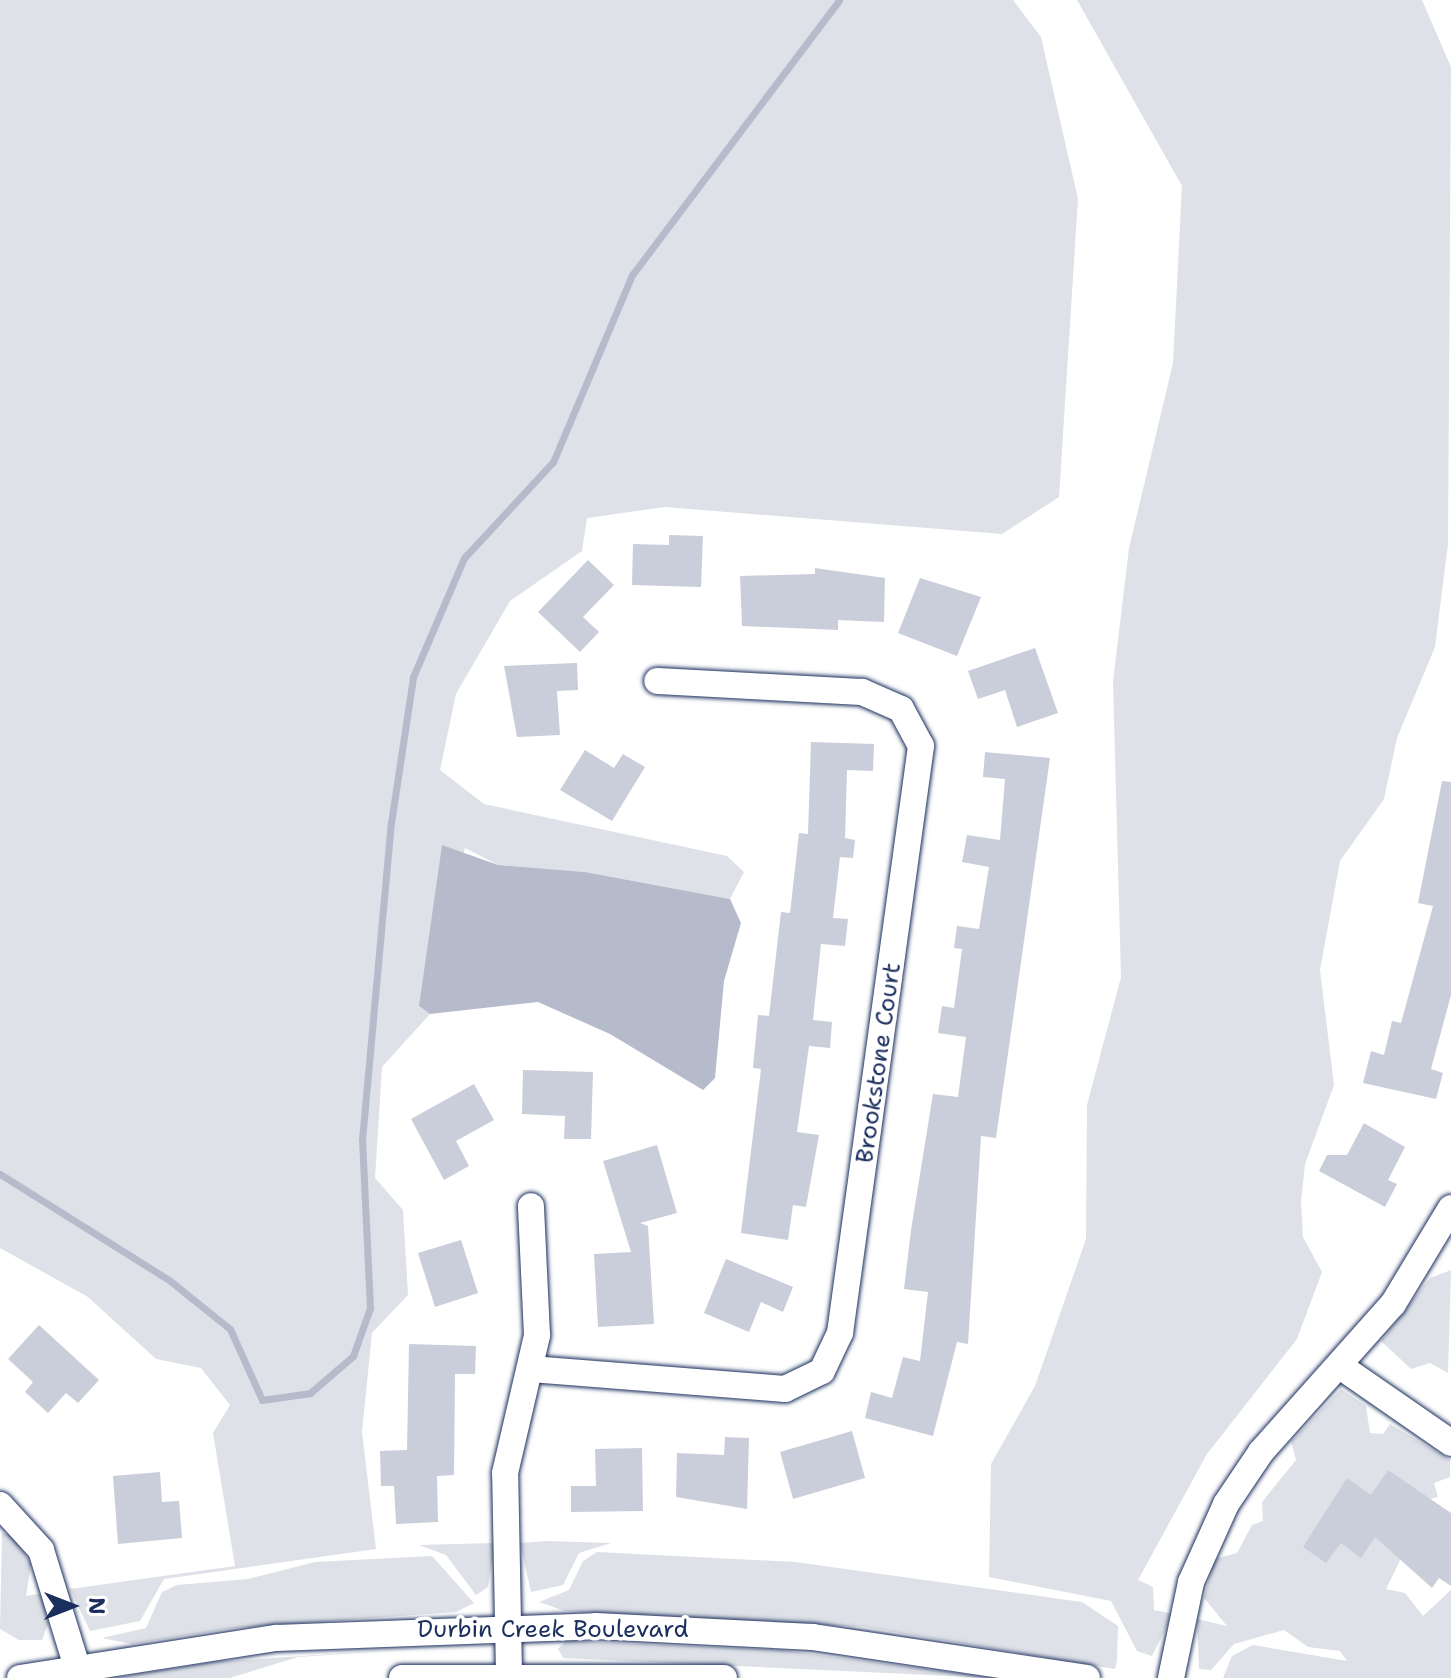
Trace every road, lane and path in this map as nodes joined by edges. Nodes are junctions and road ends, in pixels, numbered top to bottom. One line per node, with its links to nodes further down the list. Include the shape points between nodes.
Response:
1 (657, 681): 5 (street, Brookstone Court, via 862,692 901,709 921,746 840,1333 822,1371 785,1389)
2 (531, 1206): 5 (street, via 538,1304)
3 (1451, 1208): 4 (street, via 1393,1304)
4 (1340, 1366): 6 (street); 15 (street, via 1261,1452 1212,1529 1191,1582)
5 (531, 1369): 8 (street, via 507,1444)
6 (1451, 1443)
7 (0, 1505): 9 (street, via 41,1550)
8 (508, 1627): 9 (street, Durbin Creek Boulevard, via 276,1638); 10 (street); 14 (street, Durbin Creek Boulevard, via 799,1636)
9 (77, 1667): 11 (street, Durbin Creek Boulevard)
10 (509, 1674): 12 (street, Durbin Creek Boulevard); 13 (street, Durbin Creek Boulevard)
11 (20, 1678)
12 (402, 1678)
13 (724, 1678)
14 (1087, 1678)
15 (1171, 1678)

